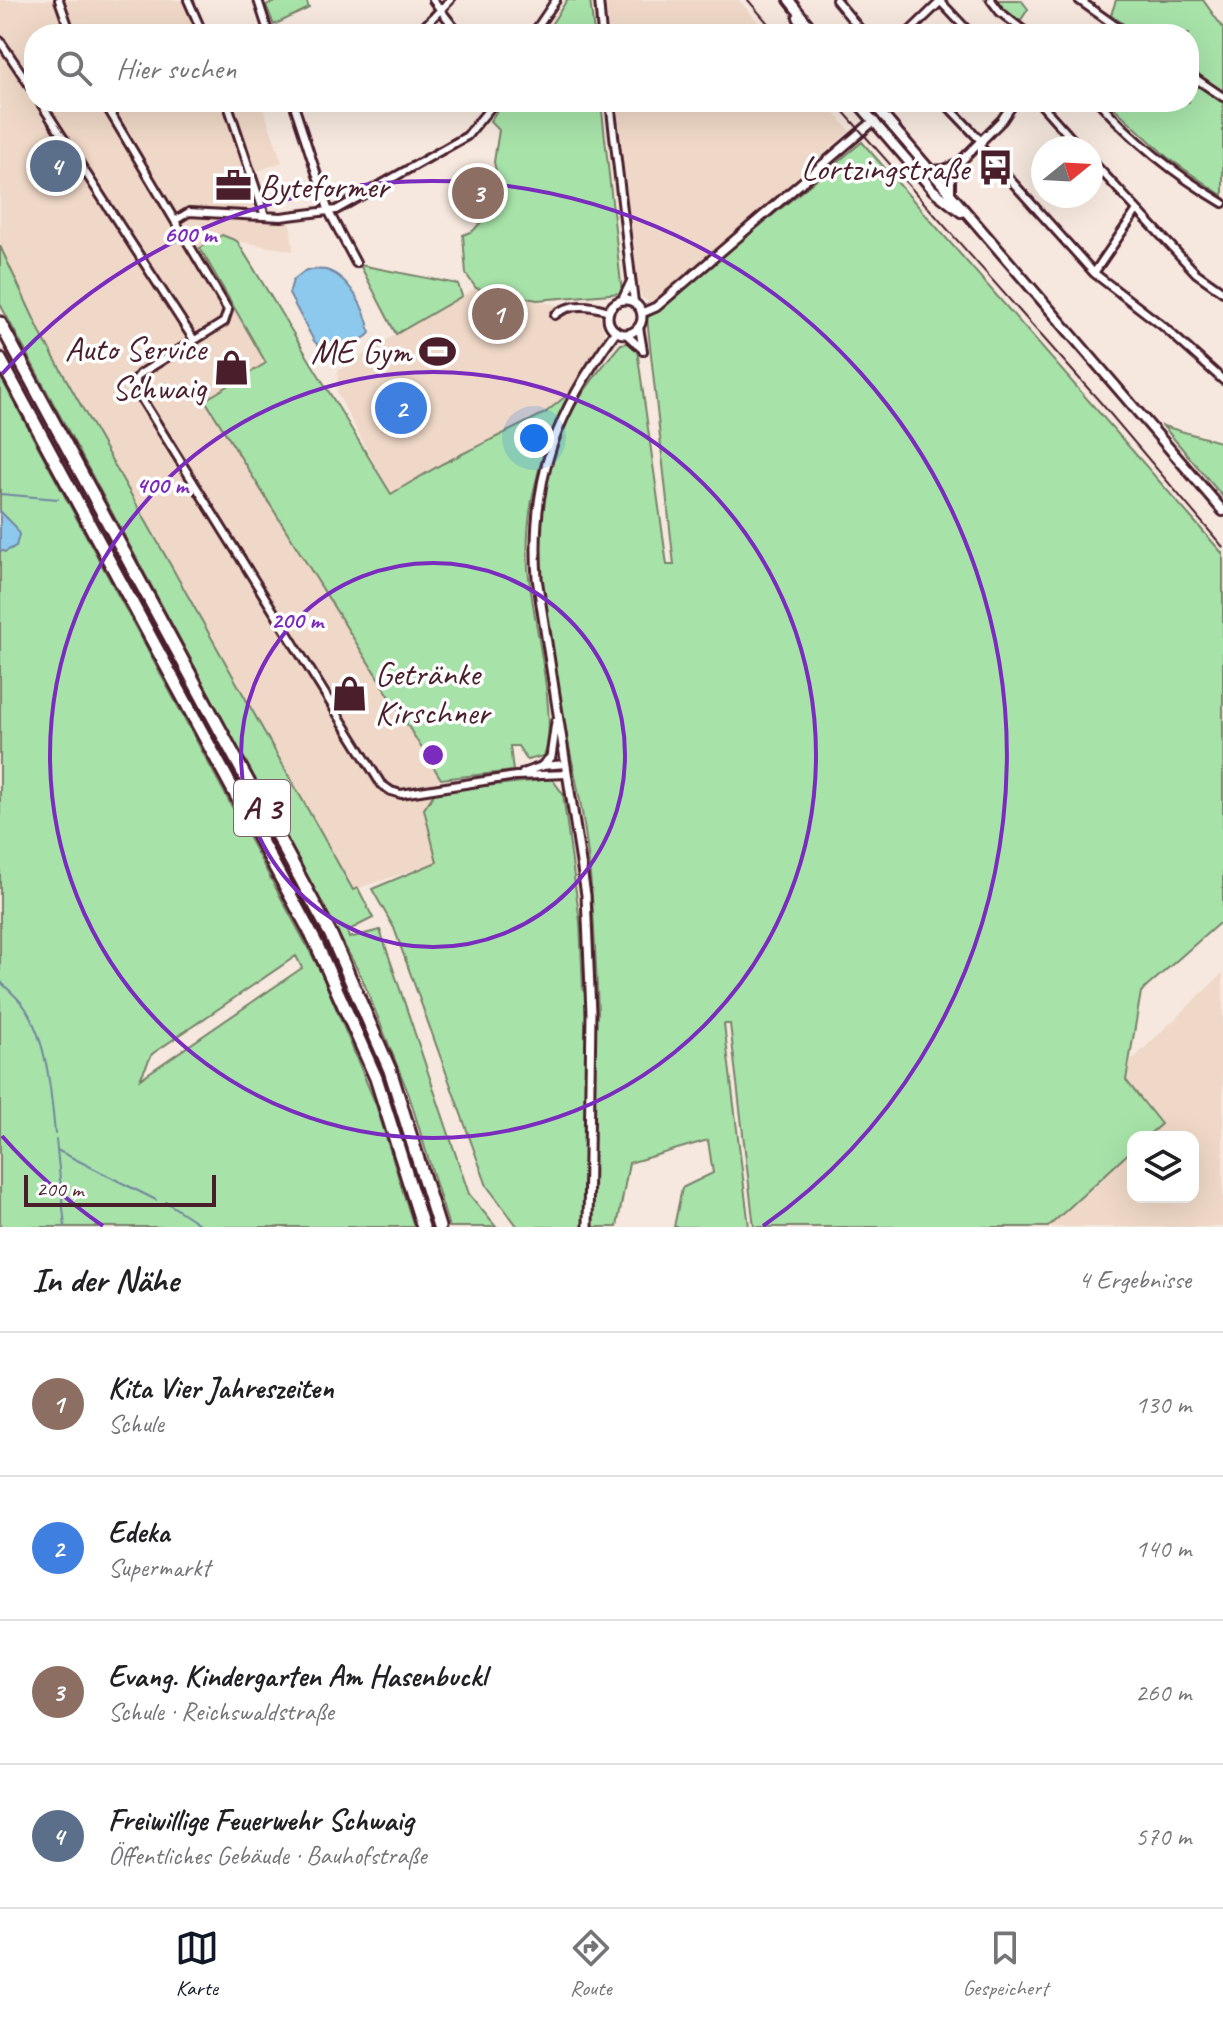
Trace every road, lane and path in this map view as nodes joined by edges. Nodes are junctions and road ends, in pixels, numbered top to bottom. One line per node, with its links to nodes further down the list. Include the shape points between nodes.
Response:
1 (59, 0): 15 (street)
2 (188, 0): 16 (street)
3 (268, 0): 13 (street)
4 (433, 0): 14 (street)
5 (450, 0): 14 (street)
6 (556, 0): 20 (street)
7 (599, 0): 21 (street)
8 (836, 0): 24 (street)
9 (991, 0): 27 (street)
10 (1079, 0): 28 (street)
11 (790, 1): 22 (main road); 23 (main road)
12 (939, 1): 25 (street); 26 (street)
13 (258, 2): 17 (street)
14 (440, 11): 18 (street); 19 (street)
15 (67, 24)
16 (199, 24)
17 (266, 24)
18 (427, 24)
19 (451, 24)
20 (540, 24)
21 (601, 24)
22 (801, 24)
23 (808, 24)
24 (856, 24)
25 (917, 24)
26 (961, 24)
27 (1015, 24)
28 (1113, 24)
29 (0, 41): 30 (street)
30 (24, 77)
31 (1199, 81): 32 (street)
32 (1223, 97)
33 (46, 112): 72 (street)
34 (110, 112): 57 (street)
35 (230, 112): 56 (street)
36 (296, 112): 55 (street)
37 (487, 112): 55 (street, via 467,136)
38 (611, 112): 61 (street)
39 (865, 112): 46 (main road)
40 (880, 112): 50 (main road, bridge)
41 (884, 112): 46 (street)
42 (953, 112): 48 (street)
43 (1008, 112): 48 (street)
44 (1048, 112): 47 (street)
45 (1108, 112): 53 (street, via 1183,179)
46 (873, 121): 58 (main road, via 933,190); 66 (street, via 656,307)
47 (1069, 136)
48 (980, 143): 49 (street); 60 (street)
49 (957, 165): 50 (main road); 52 (main road)
50 (931, 171): 52 (main road)
51 (1103, 173): 54 (street)
52 (950, 193): 58 (main road)
53 (1223, 203)
54 (1137, 210): 60 (street); 62 (street, via 1196,273)
55 (329, 212): 56 (street); 59 (street)
56 (265, 216): 57 (street, via 189,212)
57 (176, 220): 72 (street, via 228,310 224,322)
58 (977, 225): 75 (main road)
59 (356, 263)
60 (1094, 273): 74 (street)
61 (631, 281): 63 (street); 64 (street)
62 (1223, 292)
63 (622, 300): 64 (street); 65 (street)
64 (634, 302): 66 (street)
65 (609, 311): 67 (street, via 587,305); 70 (street)
66 (642, 313): 69 (street)
67 (555, 315)
68 (0, 323): 82 (highway, A 3, via 331,935 390,1070)
69 (639, 327): 71 (street); 71 (street, via 643,351)
70 (616, 331): 71 (street); 76 (street, via 557,431 537,504 537,578)
71 (626, 334)
72 (194, 340): 80 (street, via 140,374 136,390 381,784 401,794)
73 (0, 359): 81 (highway, A 3, via 315,941 376,1078)
74 (1223, 380)
75 (1223, 511)
76 (557, 712): 77 (street); 78 (street, via 551,757)
77 (566, 764): 78 (street); 79 (street)
78 (542, 766): 80 (street)
79 (567, 774): 80 (street); 83 (street, via 588,931)
80 (516, 776)
81 (423, 1227)
82 (439, 1227)
83 (588, 1227)

